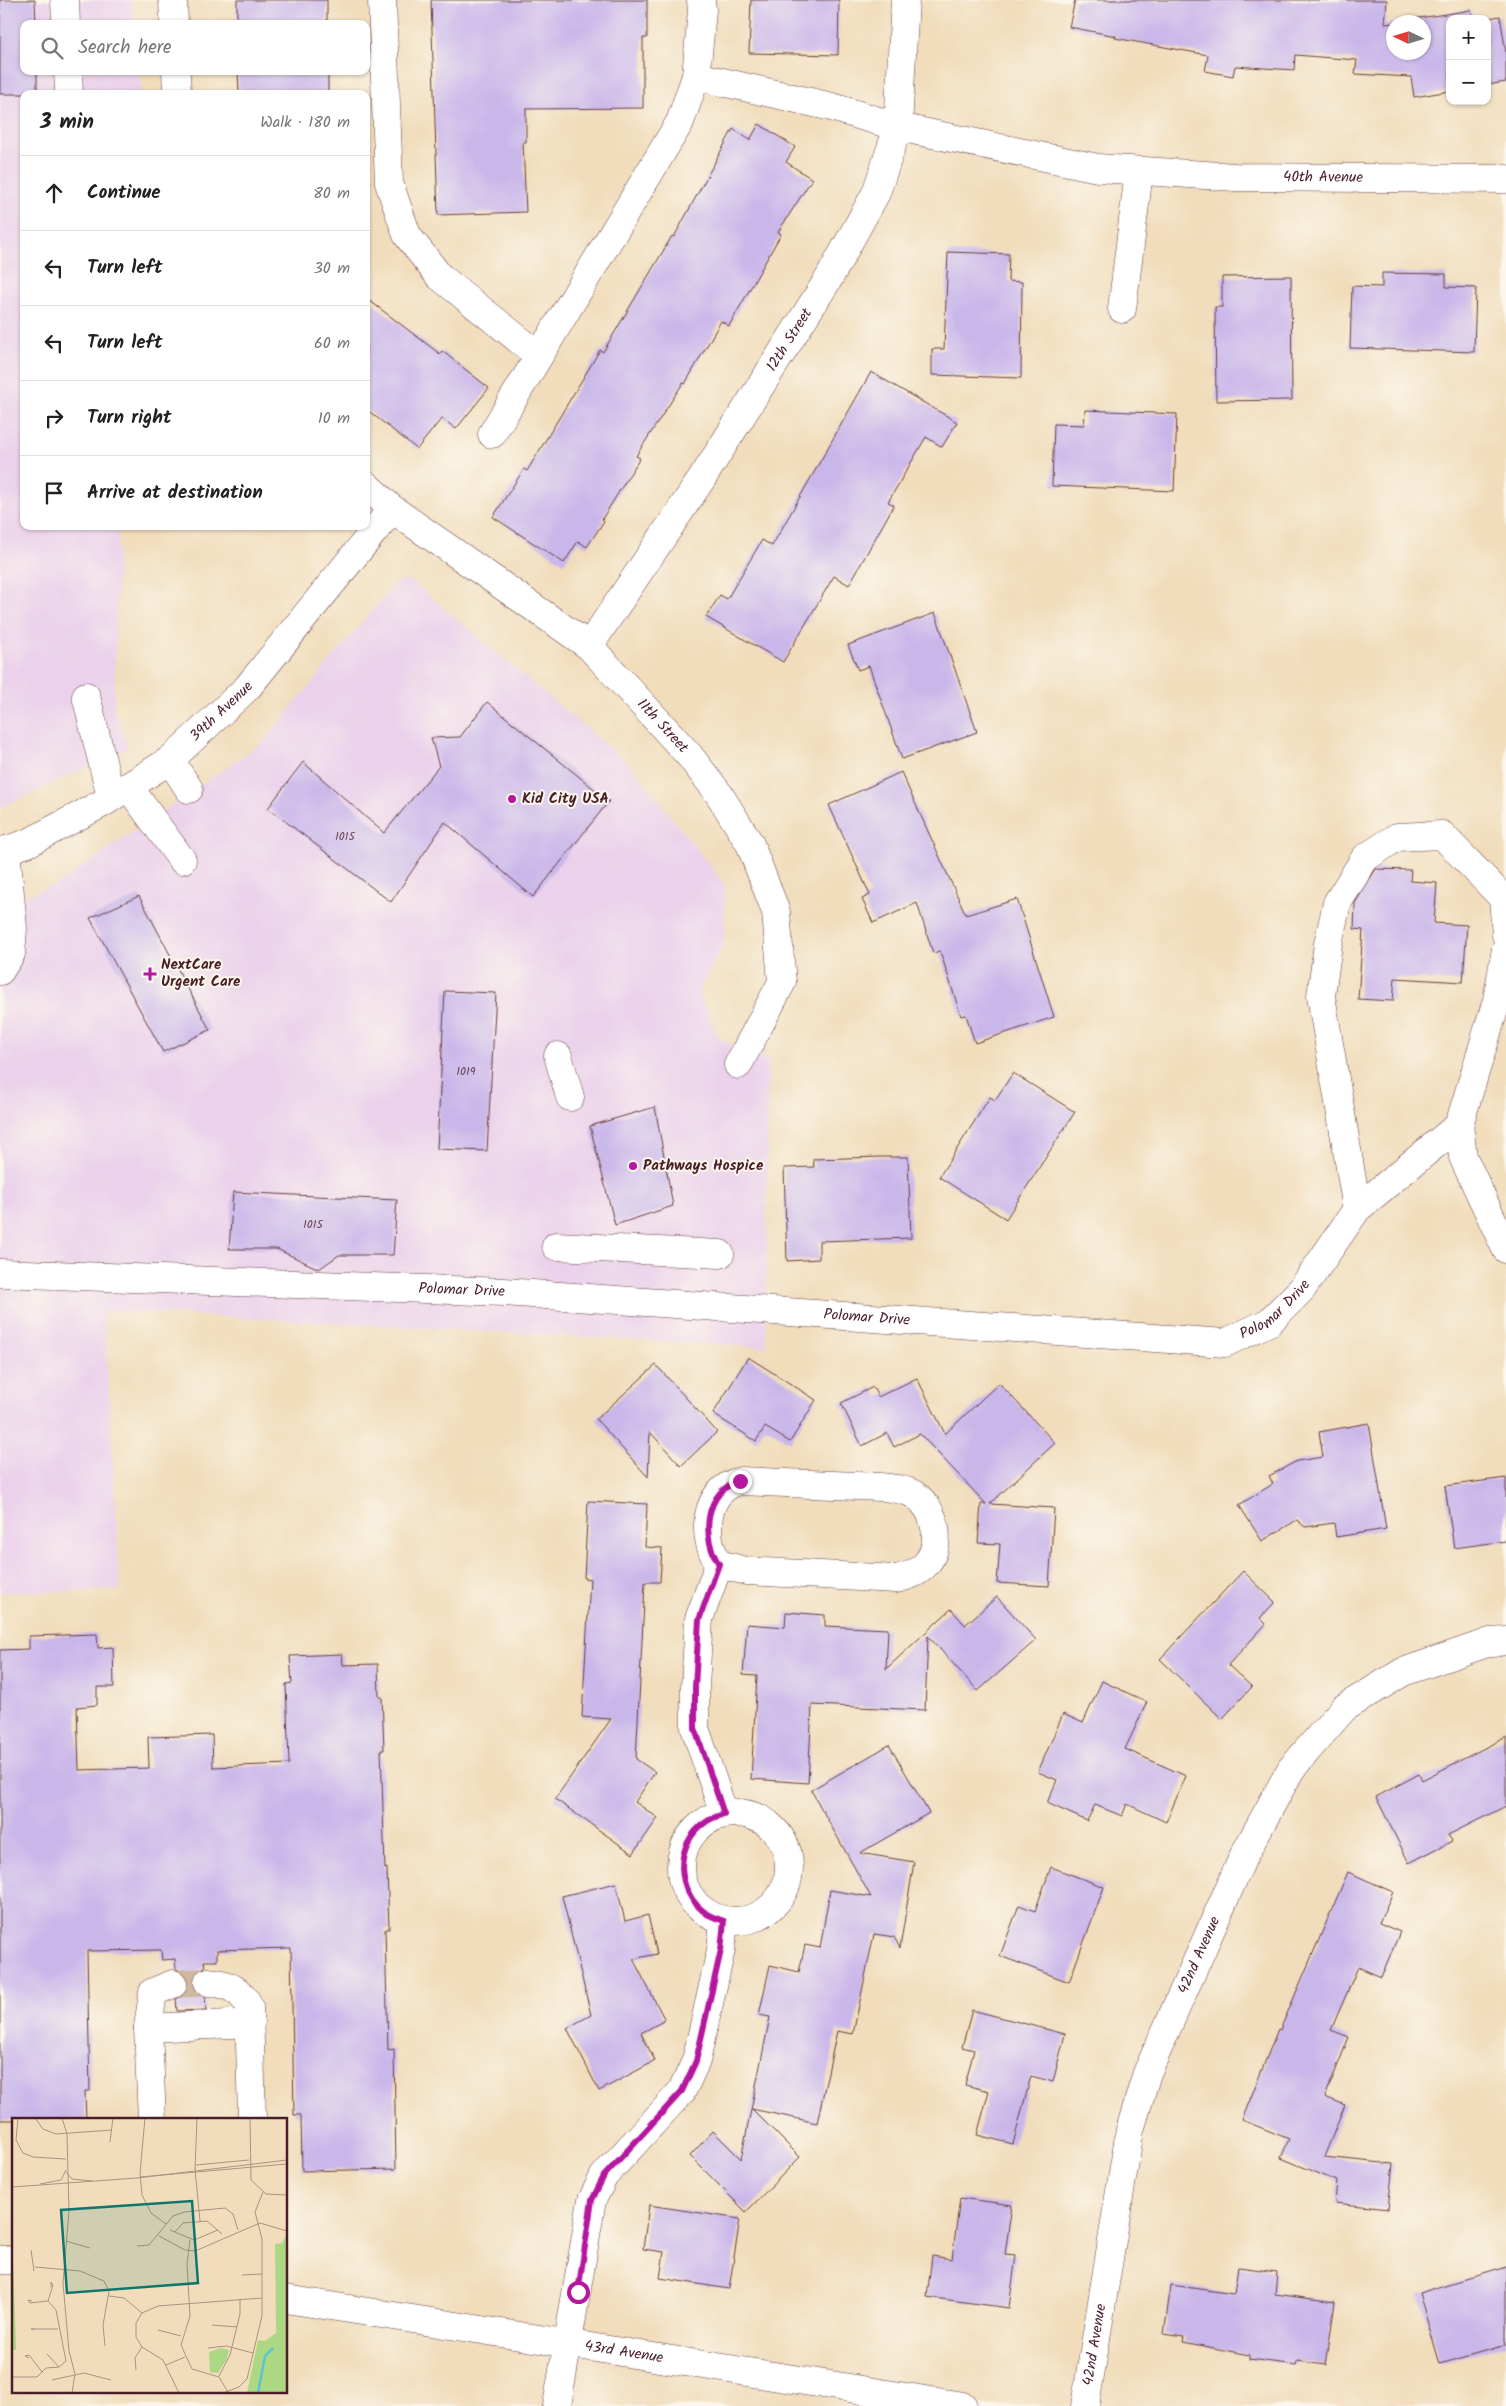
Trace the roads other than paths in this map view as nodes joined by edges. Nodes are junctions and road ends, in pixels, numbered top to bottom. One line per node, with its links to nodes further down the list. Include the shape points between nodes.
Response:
1 (65, 0): 6 (street)
2 (173, 0): 7 (street)
3 (382, 0): 17 (street, via 389,183 408,235 439,276)
4 (701, 0): 10 (street)
5 (905, 0): 13 (street, 12th Street)
6 (66, 20)
7 (174, 20)
8 (68, 75): 11 (street)
9 (176, 75): 12 (street)
10 (696, 76): 13 (street, 40th Avenue, via 832,107); 17 (street, via 680,122)
11 (69, 90)
12 (177, 90)
13 (898, 127): 14 (street, 40th Avenue, via 1098,168); 21 (street, 12th Street, via 876,193 829,278 701,480)
14 (1139, 172): 15 (street, 40th Avenue, via 1235,177); 16 (street)
15 (1506, 178)
16 (1122, 309)
17 (538, 355): 18 (street)
18 (492, 434)
19 (370, 489): 20 (street, 11th Street)
20 (392, 509): 21 (street, 11th Street); 23 (street, 39th Avenue, via 247,688)
21 (589, 646): 32 (street, 11th Street, via 689,755 719,794 750,844 776,912 782,982)
22 (86, 696): 25 (street)
23 (170, 760): 24 (street); 25 (street, 39th Avenue)
24 (189, 789)
25 (120, 792): 26 (street, 39th Avenue, via 28,843); 27 (street)
26 (3, 851): 30 (street, via 13,928 11,954)
27 (182, 860)
28 (1506, 935): 35 (street, via 1503,898 1442,835 1397,837 1365,858 1337,903 1321,996)
29 (1506, 949): 34 (street, via 1497,1000)
30 (0, 971)
31 (558, 1056): 33 (street)
32 (738, 1065)
33 (570, 1097)
34 (1459, 1125): 35 (street, Polomar Drive); 37 (street, via 1463,1157)
35 (1356, 1209): 39 (street, Polomar Drive, via 1295,1296 1268,1322 1225,1343 504,1292)
36 (556, 1246): 38 (street)
37 (1506, 1249)
38 (720, 1254)
39 (0, 1273)
40 (719, 1564): 40 (street, via 746,1571 896,1579 912,1575 924,1567 936,1542 935,1526 929,1509 914,1494 897,1488 740,1481 722,1490 711,1507 708,1539); 42 (street, via 699,1620 695,1728)
41 (1506, 1641): 54 (street, 42nd Avenue, via 1490,1642 1403,1672 1344,1708 1290,1769 1244,1856 1147,2073 1130,2130)
42 (724, 1814): 43 (street, via 706,1821 692,1834 684,1850 681,1868 684,1886 694,1902 708,1914); 43 (street, via 749,1815 772,1827 783,1841 789,1858 789,1876 784,1892 774,1906 759,1917 742,1922)
43 (724, 1921): 51 (street, via 721,1950 696,2061 682,2091 604,2176 592,2200)
44 (208, 1982): 46 (street, via 223,1983 238,1991 249,2006)
45 (173, 1984): 47 (street, via 153,1992)
46 (250, 2023): 47 (street); 49 (street)
47 (148, 2028): 48 (street)
48 (152, 2118)
49 (252, 2118)
50 (288, 2299): 51 (street, 43rd Avenue)
51 (569, 2344): 52 (street); 53 (street, 43rd Avenue)
52 (557, 2406)
53 (963, 2406)
54 (1085, 2406)

